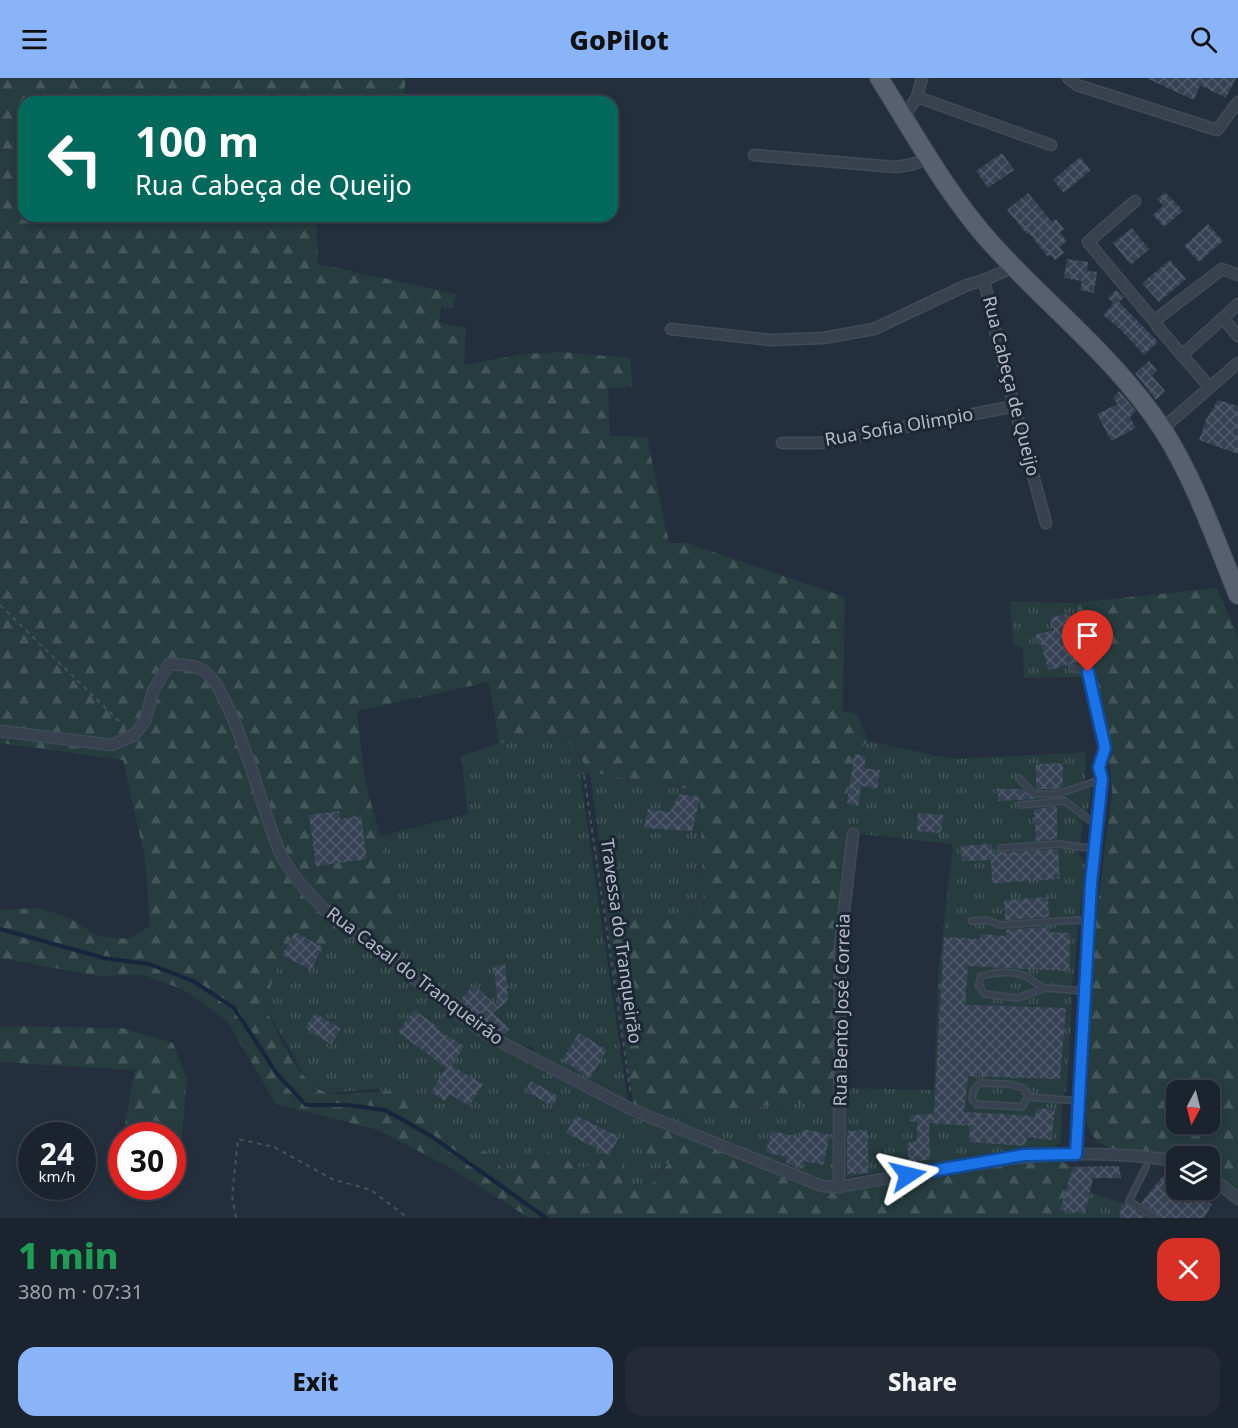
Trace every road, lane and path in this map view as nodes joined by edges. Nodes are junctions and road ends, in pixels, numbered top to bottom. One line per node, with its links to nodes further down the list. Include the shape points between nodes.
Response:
1 (879, 78): 6 (main road)
2 (922, 78): 4 (street)
3 (1068, 78): 5 (street, via 1077,85 1217,130)
4 (918, 97): 6 (street); 7 (street)
5 (1238, 102)
6 (904, 117): 9 (main road)
7 (1051, 145)
8 (754, 155): 9 (street, via 895,166)
9 (930, 159): 11 (main road, via 972,219)
10 (1135, 201): 12 (street, via 1088,242 1154,321 1222,269)
11 (1011, 264): 13 (street, Rua Cabeça de Queijo); 23 (main road, via 1103,358)
12 (1238, 275)
13 (984, 280): 17 (street, via 874,329 823,338 770,340); 22 (street, Rua Cabeça de Queijo)
14 (1238, 304): 15 (street)
15 (1222, 318): 18 (street); 19 (street)
16 (1157, 326): 19 (street)
17 (671, 329)
18 (1238, 336)
19 (1182, 355): 21 (street)
20 (1238, 363): 23 (street)
21 (1206, 383)
22 (1016, 406): 24 (street, Rua Sofia Olimpio, via 820,443); 25 (street, Rua Cabeça de Queijo)
23 (1162, 429): 26 (main road, via 1187,475)
24 (782, 443)
25 (1046, 523)
26 (1238, 595)
27 (0, 605): 30 (path)
28 (1072, 668): 31 (lane, via 1088,672 1105,748)
29 (0, 731): 30 (street, via 112,745)
30 (134, 735): 46 (street, Rua Casal do Tranqueirão, via 145,721 153,691 169,664 204,670 225,696 279,851 312,897 489,1036)
31 (1099, 767): 34 (street)
32 (584, 776): 46 (path, Travessa do Tranqueirão)
33 (1019, 778): 34 (lane, via 1034,794 1058,794)
34 (1102, 779): 36 (street)
35 (1021, 805): 36 (lane, via 1065,801)
36 (1097, 826): 39 (street)
37 (853, 834): 51 (street, Rua Bento José Correia, via 840,945)
38 (1001, 848): 39 (lane, via 1059,844)
39 (1095, 849): 41 (street)
40 (972, 921): 41 (lane, via 987,920 1000,925 1079,920)
41 (1089, 924): 43 (street)
42 (1046, 988): 42 (lane, via 1018,998 984,994 979,984 981,976 990,973 1021,974); 43 (lane)
43 (1085, 991): 45 (street)
44 (1029, 1098): 44 (lane, via 1022,1107 976,1104 972,1099 980,1083 1024,1088); 45 (lane)
45 (1079, 1101): 47 (street)
46 (633, 1110): 51 (street, Rua Casal do Tranqueirão, via 822,1186)
47 (1076, 1154): 48 (street, Rua Casal do Tranqueirão, via 1120,1153); 51 (street, Rua Casal do Tranqueirão, via 1024,1155)
48 (1166, 1160)
49 (1146, 1167): 55 (lane, via 1130,1201)
50 (1220, 1184): 52 (street)
51 (839, 1187)
52 (1238, 1199)
53 (236, 1218): 54 (path, via 232,1196 238,1139 273,1148 332,1179 371,1190)
54 (408, 1218)
55 (1156, 1218)

